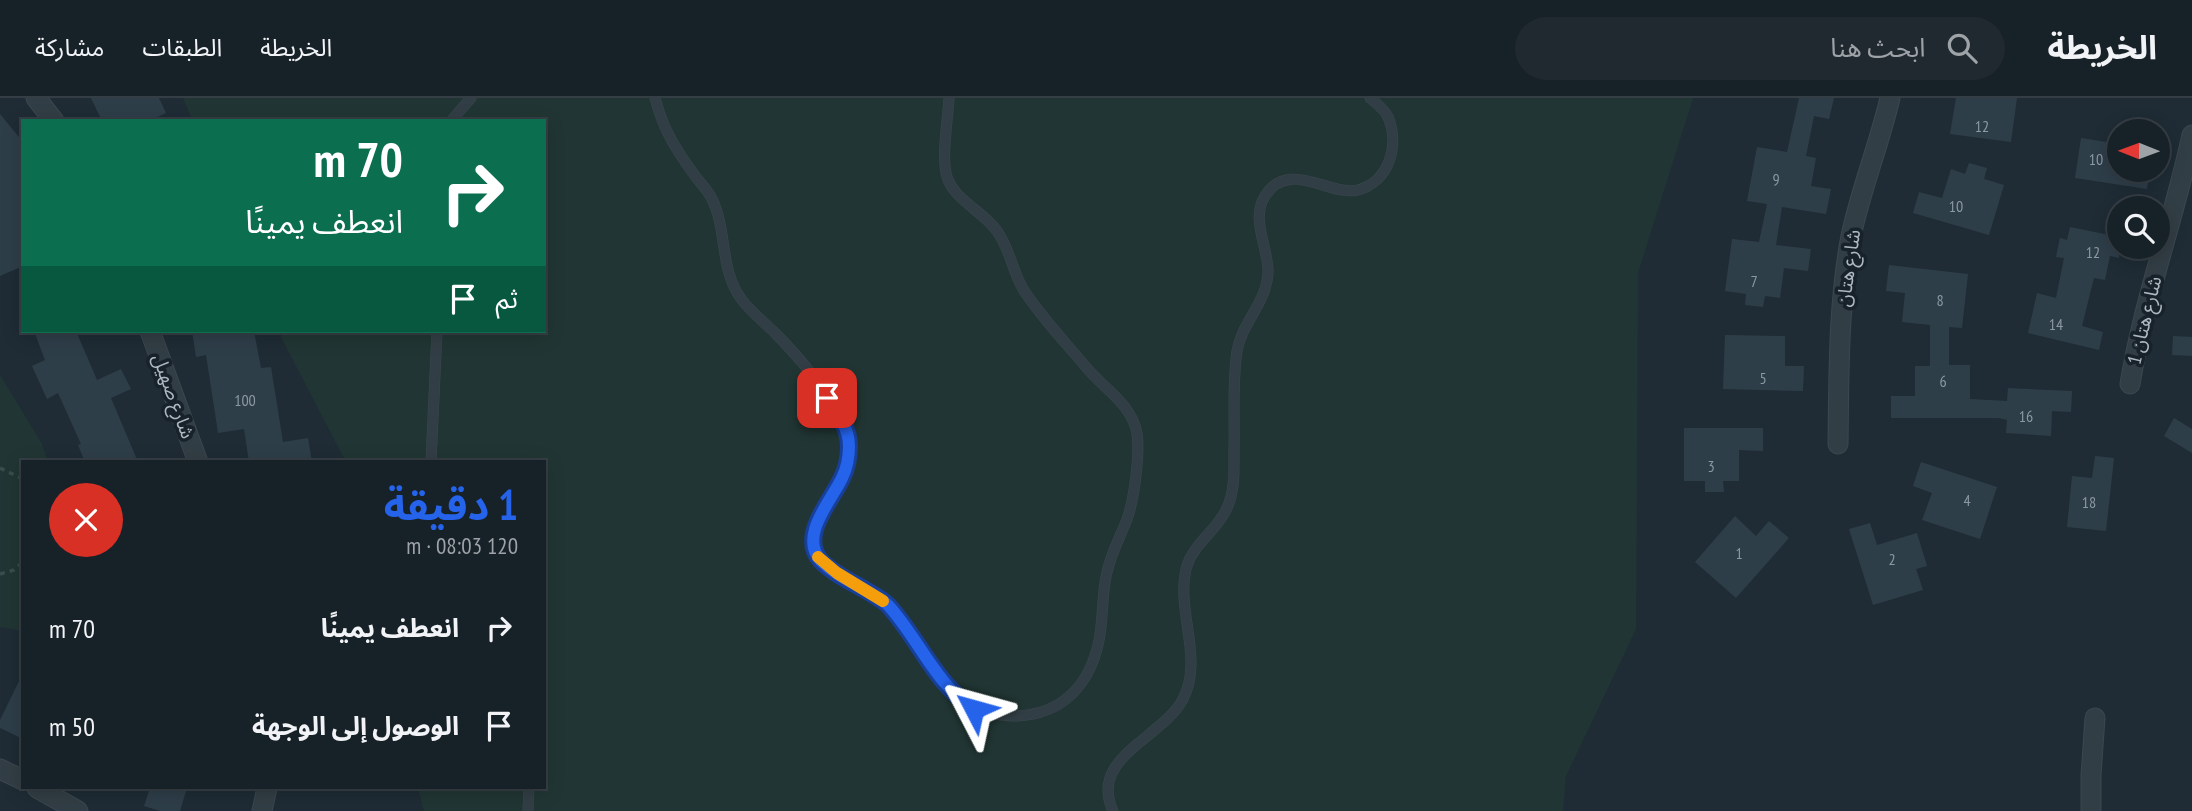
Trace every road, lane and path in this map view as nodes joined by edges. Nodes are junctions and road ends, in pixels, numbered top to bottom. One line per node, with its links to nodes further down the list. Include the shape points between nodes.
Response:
1 (36, 98): 7 (street)
2 (471, 98): 8 (lane)
3 (655, 98): 4 (lane, via 667,136 712,198 732,284 819,384 845,426 848,463 816,526 816,554 888,605 959,699 990,715 1026,715 1065,701 1089,669 1098,646 1107,571 1133,493 1137,433 1123,404 1087,368 1024,290 995,228 949,182 945,162)
4 (949, 98)
5 (1370, 98): 29 (lane, via 1387,115 1393,134 1388,166 1377,179 1354,191 1311,180 1284,181 1264,197 1260,208 1268,275 1265,293 1238,348 1233,489 1222,519 1190,556 1184,577 1191,658 1188,687 1173,714 1117,762 1108,791)
6 (1890, 98): 13 (street, شارع هتان, via 1848,260 1840,340)
7 (52, 119)
8 (453, 119)
9 (2192, 135): 12 (street, شارع هتان 1, via 2138,334)
10 (151, 333): 14 (street, شارع صهيل)
11 (437, 333): 15 (lane)
12 (2130, 384)
13 (1838, 444)
14 (197, 460)
15 (432, 460)
16 (0, 468): 17 (path)
17 (21, 478)
18 (21, 564): 19 (path)
19 (0, 574)
20 (2095, 718): 30 (street)
21 (0, 769): 22 (street)
22 (21, 779)
23 (39, 789): 26 (street)
24 (267, 789): 27 (street)
25 (529, 789): 28 (lane)
26 (78, 811)
27 (262, 811)
28 (528, 811)
29 (1113, 811)
30 (2091, 811)

